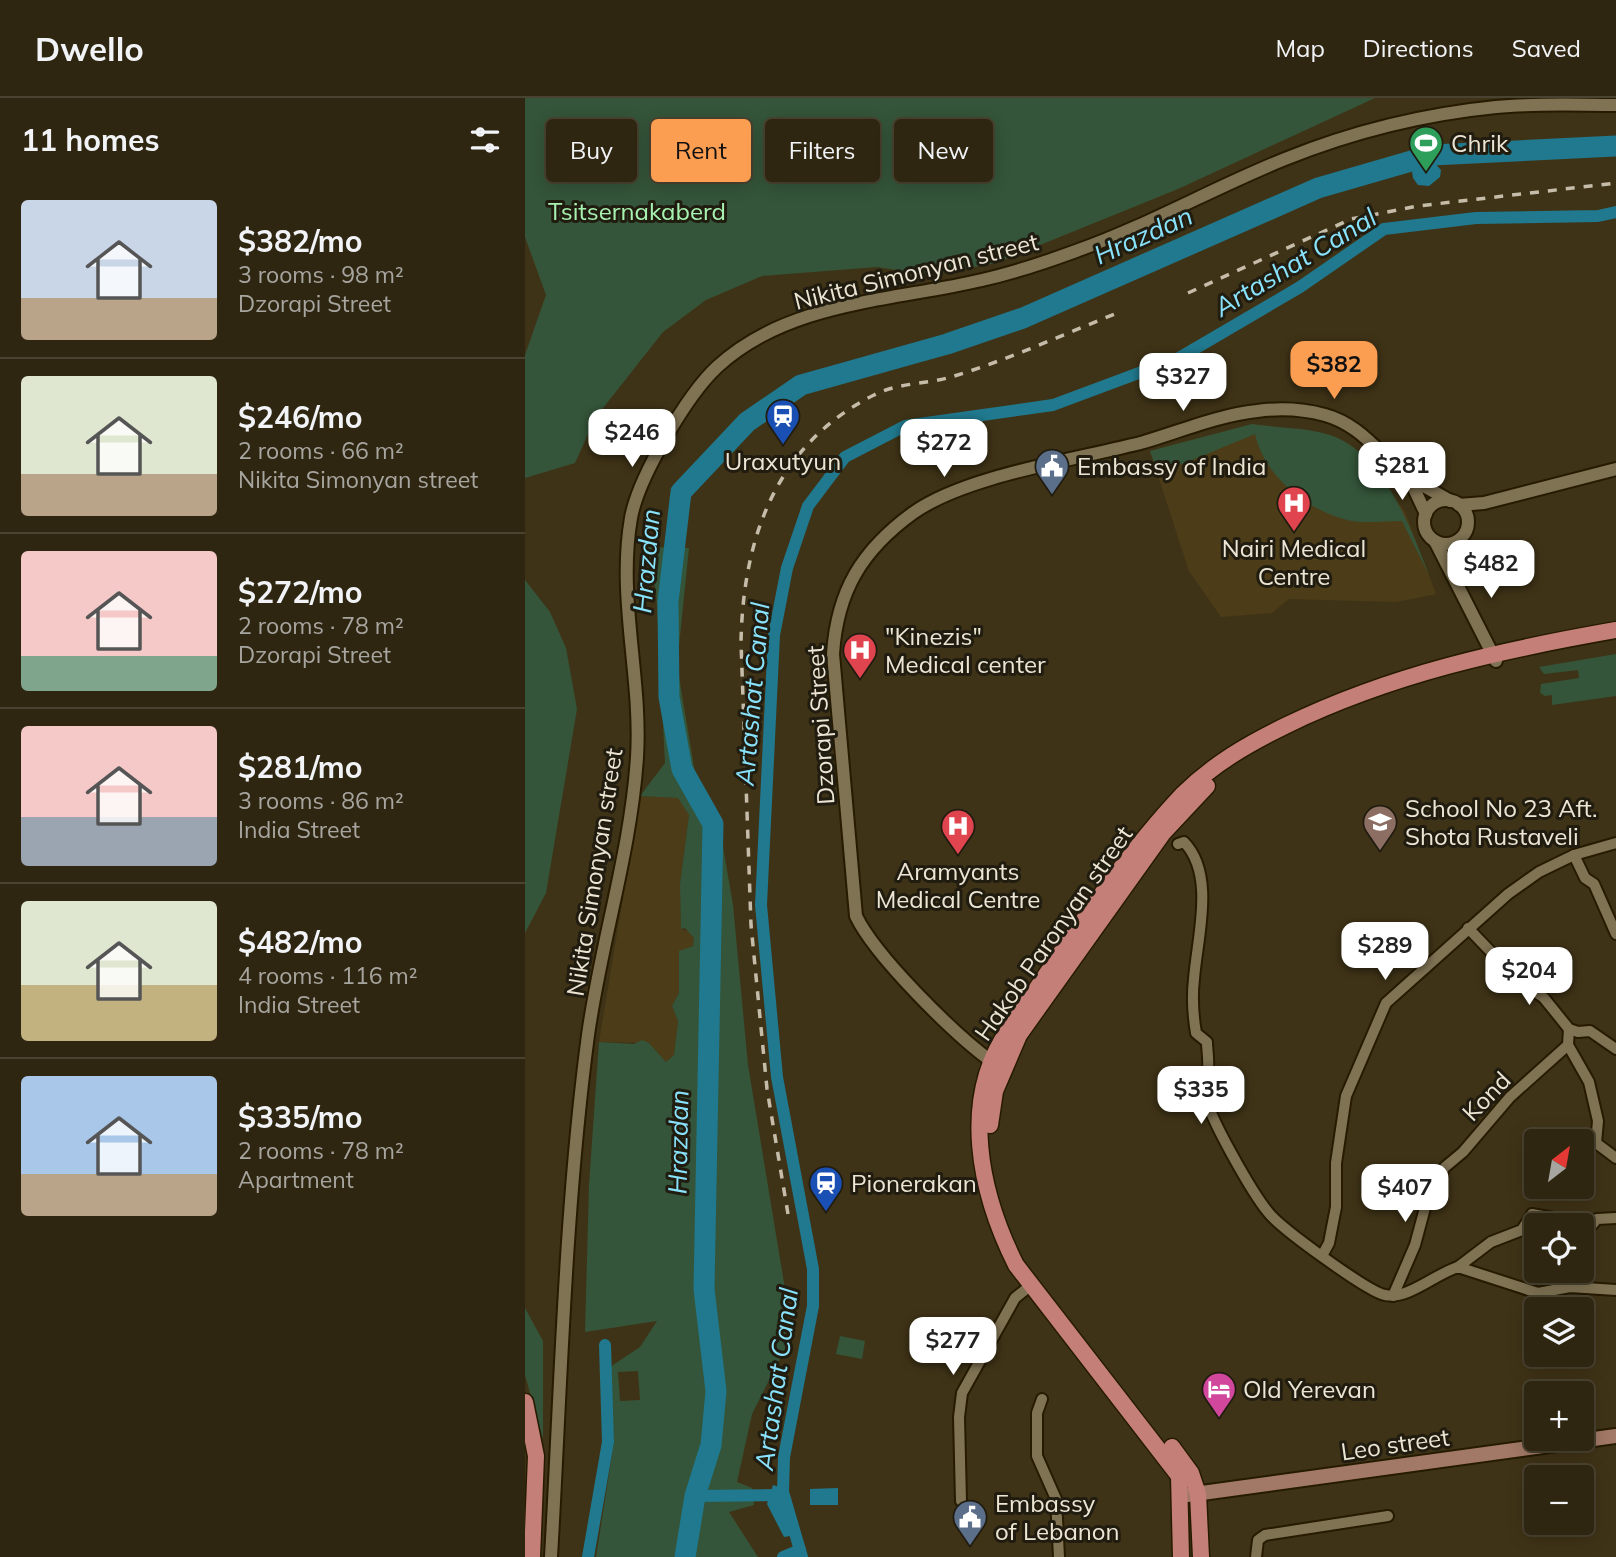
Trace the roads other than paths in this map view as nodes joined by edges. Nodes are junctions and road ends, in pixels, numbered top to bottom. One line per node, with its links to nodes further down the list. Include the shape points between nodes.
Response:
1 (1616, 105): 37 (street, Nikita Simonyan street, via 1498,107 1356,134 1288,158 1079,251 982,281 824,312 774,330 715,368 687,405 656,454 631,515 626,606 637,755 597,984 573,1176)
2 (1616, 469): 5 (street)
3 (1408, 476): 4 (street); 6 (street); 21 (street, Dzorapi Street, via 1356,429 1325,415 1255,411 951,494 916,511 862,561 843,593 833,654 856,916 880,951 968,1045)
4 (1454, 503): 5 (street); 6 (street, via 1436,503); 7 (street)
5 (1484, 503): 7 (street)
6 (1426, 514): 9 (street, via 1426,529)
7 (1468, 519): 8 (street)
8 (1460, 539): 9 (street, via 1446,544); 12 (street, via 1455,565)
9 (1436, 541): 12 (street)
10 (1616, 630): 12 (main road, Hakob Paronyan street)
11 (1616, 640): 12 (main road, Hakob Paronyan street)
12 (1497, 656): 21 (main road, Hakob Paronyan street, via 1330,704 1233,752 1215,766 1182,795 1113,882 1003,1036); 32 (main road, Hakob Paronyan street, via 1299,726 1219,776 1163,833 1029,1019 1003,1067 989,1132 993,1181 1005,1221 1028,1263 1191,1473)
13 (1616, 843): 15 (street)
14 (1178, 844): 24 (street, via 1184,842 1195,857 1204,907 1193,1003 1196,1033 1207,1042 1204,1092 1231,1153 1267,1212)
15 (1574, 855): 16 (street, via 1528,879); 17 (street, via 1585,878 1594,884)
16 (1468, 928): 18 (street, via 1544,998); 24 (street, via 1385,1003 1346,1096 1336,1163 1336,1207 1329,1243)
17 (1616, 934)
18 (1569, 1029): 19 (street); 20 (street, via 1590,1031)
19 (1568, 1045): 22 (street, via 1590,1082 1598,1121 1596,1143); 28 (street, Kond, via 1510,1097 1438,1177)
20 (1616, 1049)
21 (991, 1061): 26 (main road, Hakob Paronyan street, via 982,1090 980,1121 984,1179 999,1230)
22 (1616, 1158)
23 (1616, 1218): 25 (street, via 1597,1219 1592,1225 1532,1214 1523,1230 1491,1242)
24 (1322, 1254): 28 (street, via 1364,1285)
25 (1458, 1267): 27 (street, via 1538,1293 1570,1287); 28 (street, via 1429,1279 1411,1293)
26 (1031, 1285): 33 (main road, Hakob Paronyan street, via 1173,1467); 34 (street, via 1015,1298 962,1393)
27 (1616, 1290)
28 (1392, 1296)
29 (1042, 1399): 38 (street, via 1037,1413 1037,1456 1056,1499)
30 (525, 1402): 36 (main road, via 536,1456)
31 (1616, 1436): 32 (main road, Leo street)
32 (1198, 1494): 33 (main road, Leo street); 40 (main road, Hakob Paronyan street)
33 (1181, 1496): 39 (main road, Hakob Paronyan street)
34 (961, 1501)
35 (1388, 1516): 41 (street, via 1265,1535 1258,1539)
36 (532, 1557)
37 (551, 1557)
38 (1059, 1557)
39 (1181, 1557)
40 (1201, 1557)
41 (1256, 1557)

